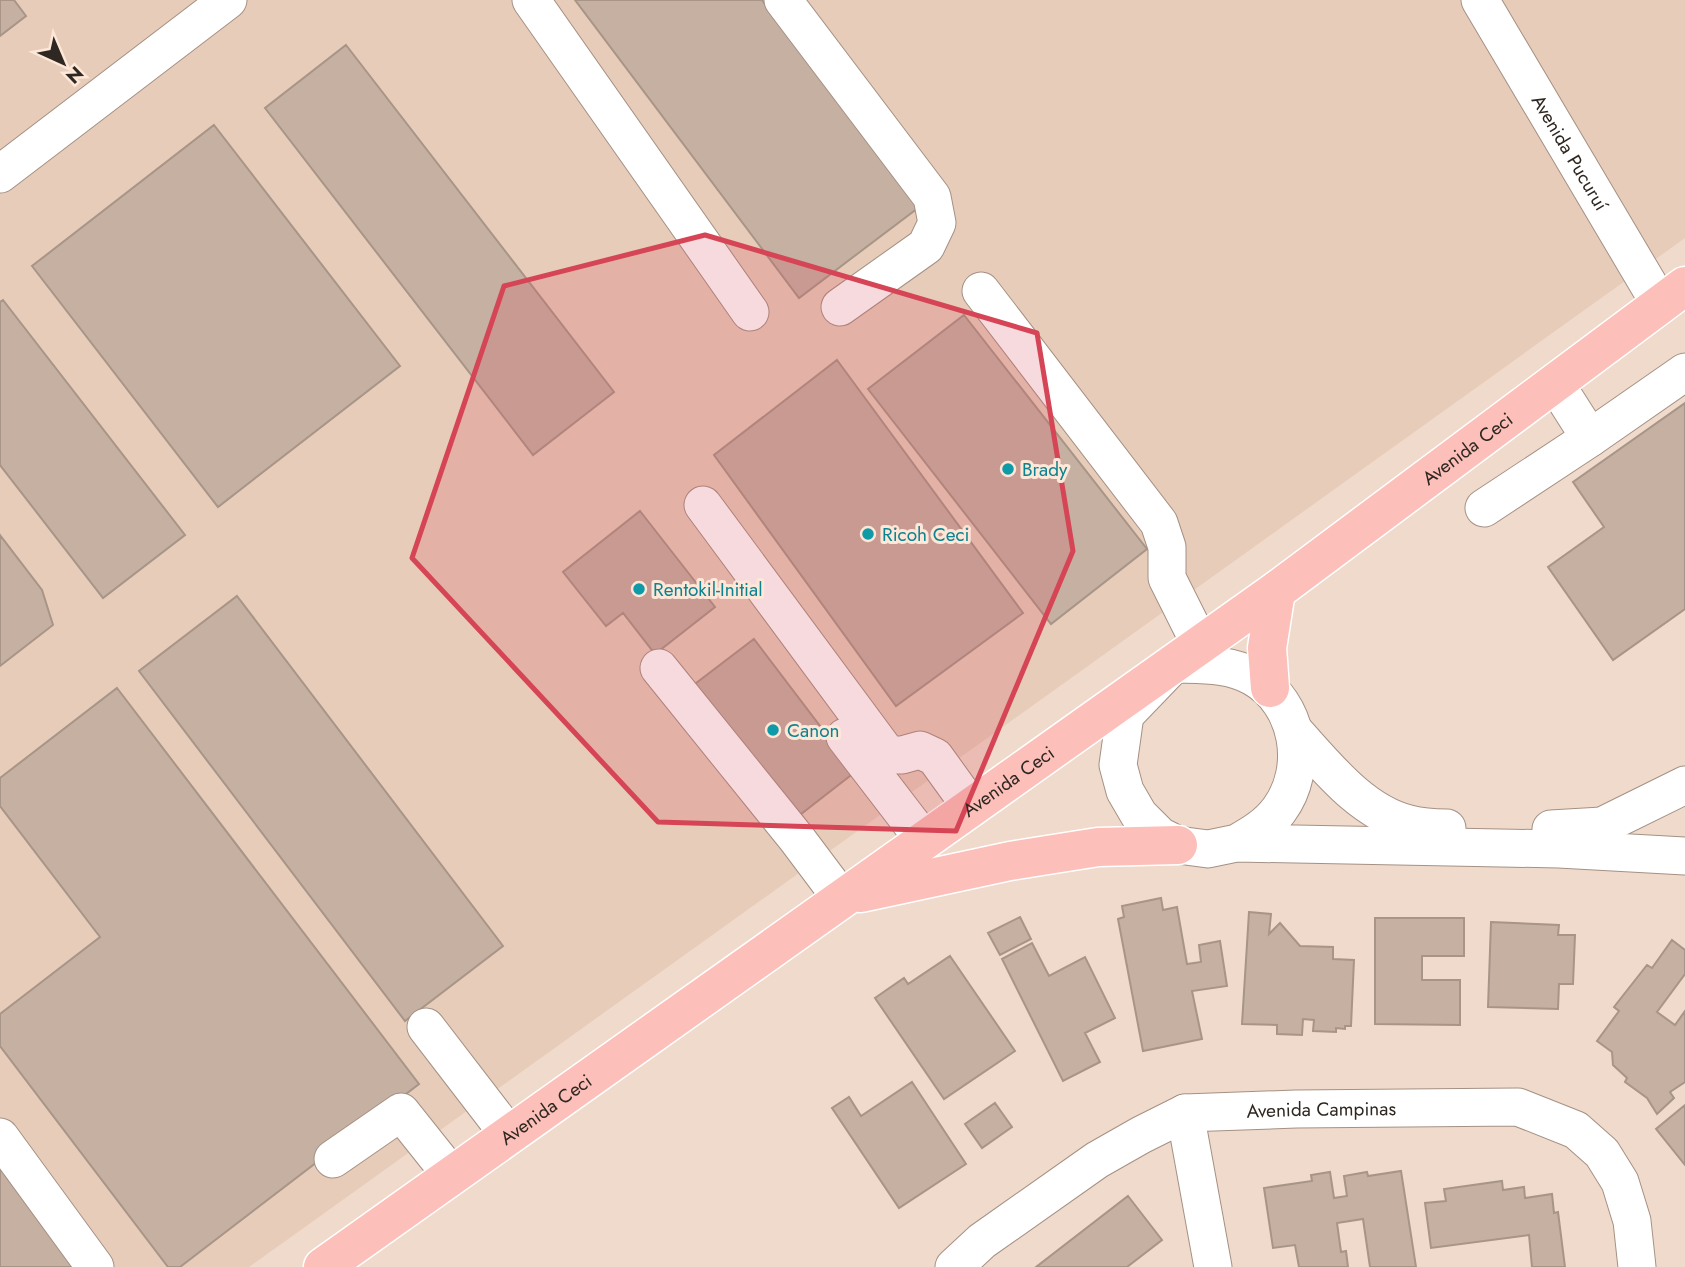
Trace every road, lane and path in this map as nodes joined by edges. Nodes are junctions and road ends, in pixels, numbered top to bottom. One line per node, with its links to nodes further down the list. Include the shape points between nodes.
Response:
1 (228, 0): 7 (street)
2 (531, 0): 11 (street)
3 (783, 0): 10 (street, via 932,197 937,223 926,246)
4 (810, 0): 6 (street)
5 (1480, 0): 9 (street, Avenida Pucuruí)
6 (836, 36)
7 (0, 174)
8 (981, 290): 19 (street, via 1159,523 1167,547 1167,578)
9 (1673, 295): 13 (main road, Avenida Ceci)
10 (840, 307)
11 (750, 312)
12 (1685, 372): 14 (street)
13 (1555, 383): 14 (street); 17 (main road, Avenida Ceci)
14 (1590, 438): 16 (street)
15 (703, 505): 24 (street, via 887,755 920,750 935,757)
16 (1484, 508)
17 (1276, 591): 19 (main road, Avenida Ceci); 21 (main road, via 1267,648)
18 (745, 605): 25 (street)
19 (1187, 654): 21 (street, via 1252,676); 24 (main road, Avenida Ceci); 27 (street, via 1125,715 1118,765 1125,791 1139,815 1160,836)
20 (659, 668): 29 (street)
21 (1270, 688): 22 (street)
22 (1294, 731): 23 (street, via 1360,798 1409,824 1442,828 1602,826); 26 (street, via 1297,758 1292,786 1270,820)
23 (1685, 785)
24 (971, 807): 25 (main road, Avenida Ceci)
25 (924, 840): 29 (main road, Avenida Ceci)
26 (1237, 843): 27 (street, via 1208,849); 28 (street)
27 (1178, 845): 29 (main road, via 1098,847 1010,861)
28 (1685, 856)
29 (844, 898): 32 (main road, Avenida Ceci)
30 (426, 1027): 32 (street)
31 (1185, 1113): 38 (street, Avenida Campinas, via 1097,1160 982,1241); 39 (street); 40 (street, Avenida Campinas, via 1518,1107 1576,1130 1602,1153 1620,1182 1632,1221)
32 (509, 1135): 35 (main road, Avenida Ceci)
33 (0, 1137): 36 (street)
34 (333, 1160): 35 (street, via 401,1112)
35 (452, 1175): 37 (main road, Avenida Ceci)
36 (95, 1267)
37 (323, 1267)
38 (954, 1267)
39 (1213, 1267)
40 (1637, 1267)

